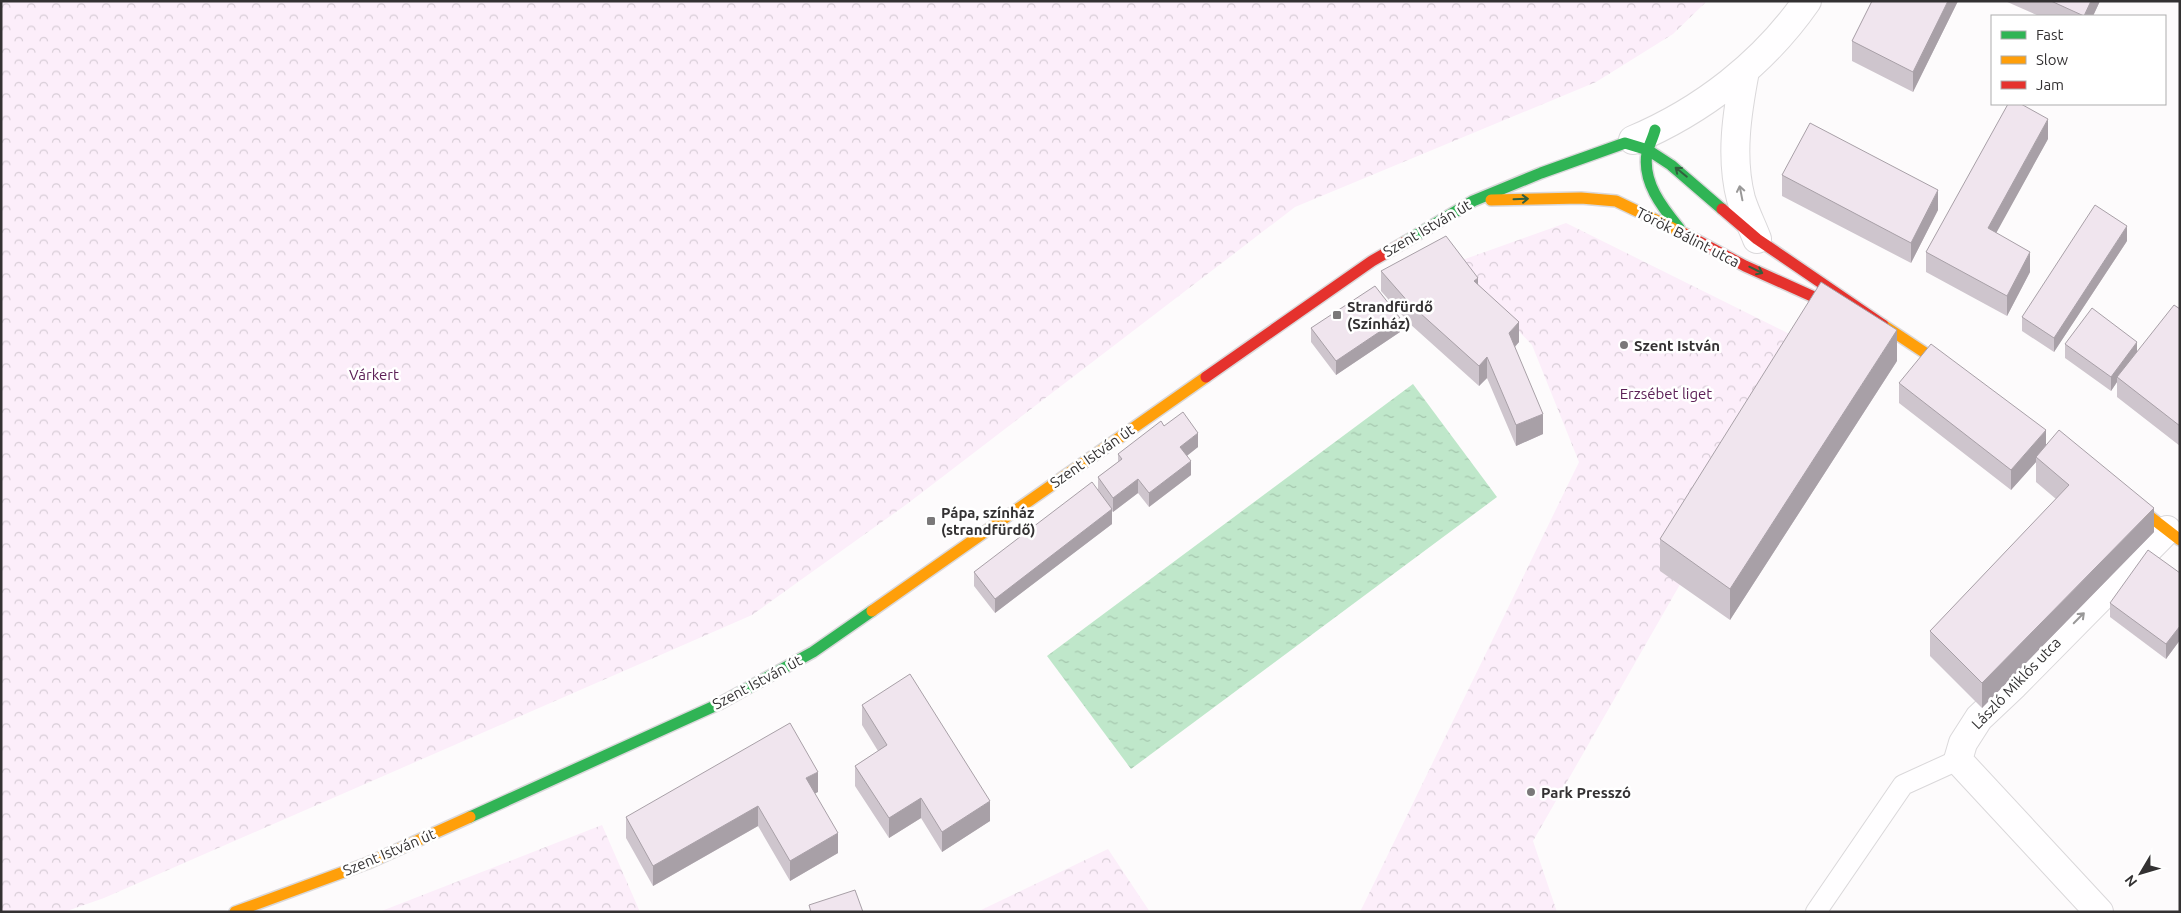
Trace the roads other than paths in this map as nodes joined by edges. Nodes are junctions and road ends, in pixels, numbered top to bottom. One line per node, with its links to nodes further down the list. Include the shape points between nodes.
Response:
1 (1807, 1): 2 (street, Szent István út, via 1780,36)
2 (1745, 71): 3 (street, Szent István út, via 1697,107); 6 (street, Török Bálint utca, one-way to 2, via 1741,199 1735,156 1737,113)
3 (1643, 141): 4 (street, Szent István út, via 1540,173); 5 (street, via 1648,176 1659,203); 6 (street, Török Bálint utca, one-way to 3)
4 (1473, 201): 5 (street, Török Bálint utca, one-way to 5, via 1581,198 1616,201); 12 (street, Szent István út, via 1372,261 813,652 719,704 368,863)
5 (1682, 232): 7 (street, Török Bálint utca, one-way to 7, via 1779,282)
6 (1757, 239): 7 (street, Török Bálint utca)
7 (1890, 330): 8 (street, Török Bálint utca)
8 (1961, 376)
9 (2114, 489): 10 (street)
10 (2173, 535): 11 (street, László Miklós utca, one-way to 10, via 1971,727)
11 (1958, 760): 15 (lane, via 1903,785); 16 (street)
12 (305, 887): 13 (street); 14 (street, Szent István út)
13 (300, 903)
14 (235, 912)
15 (1816, 912)
16 (2099, 912)

